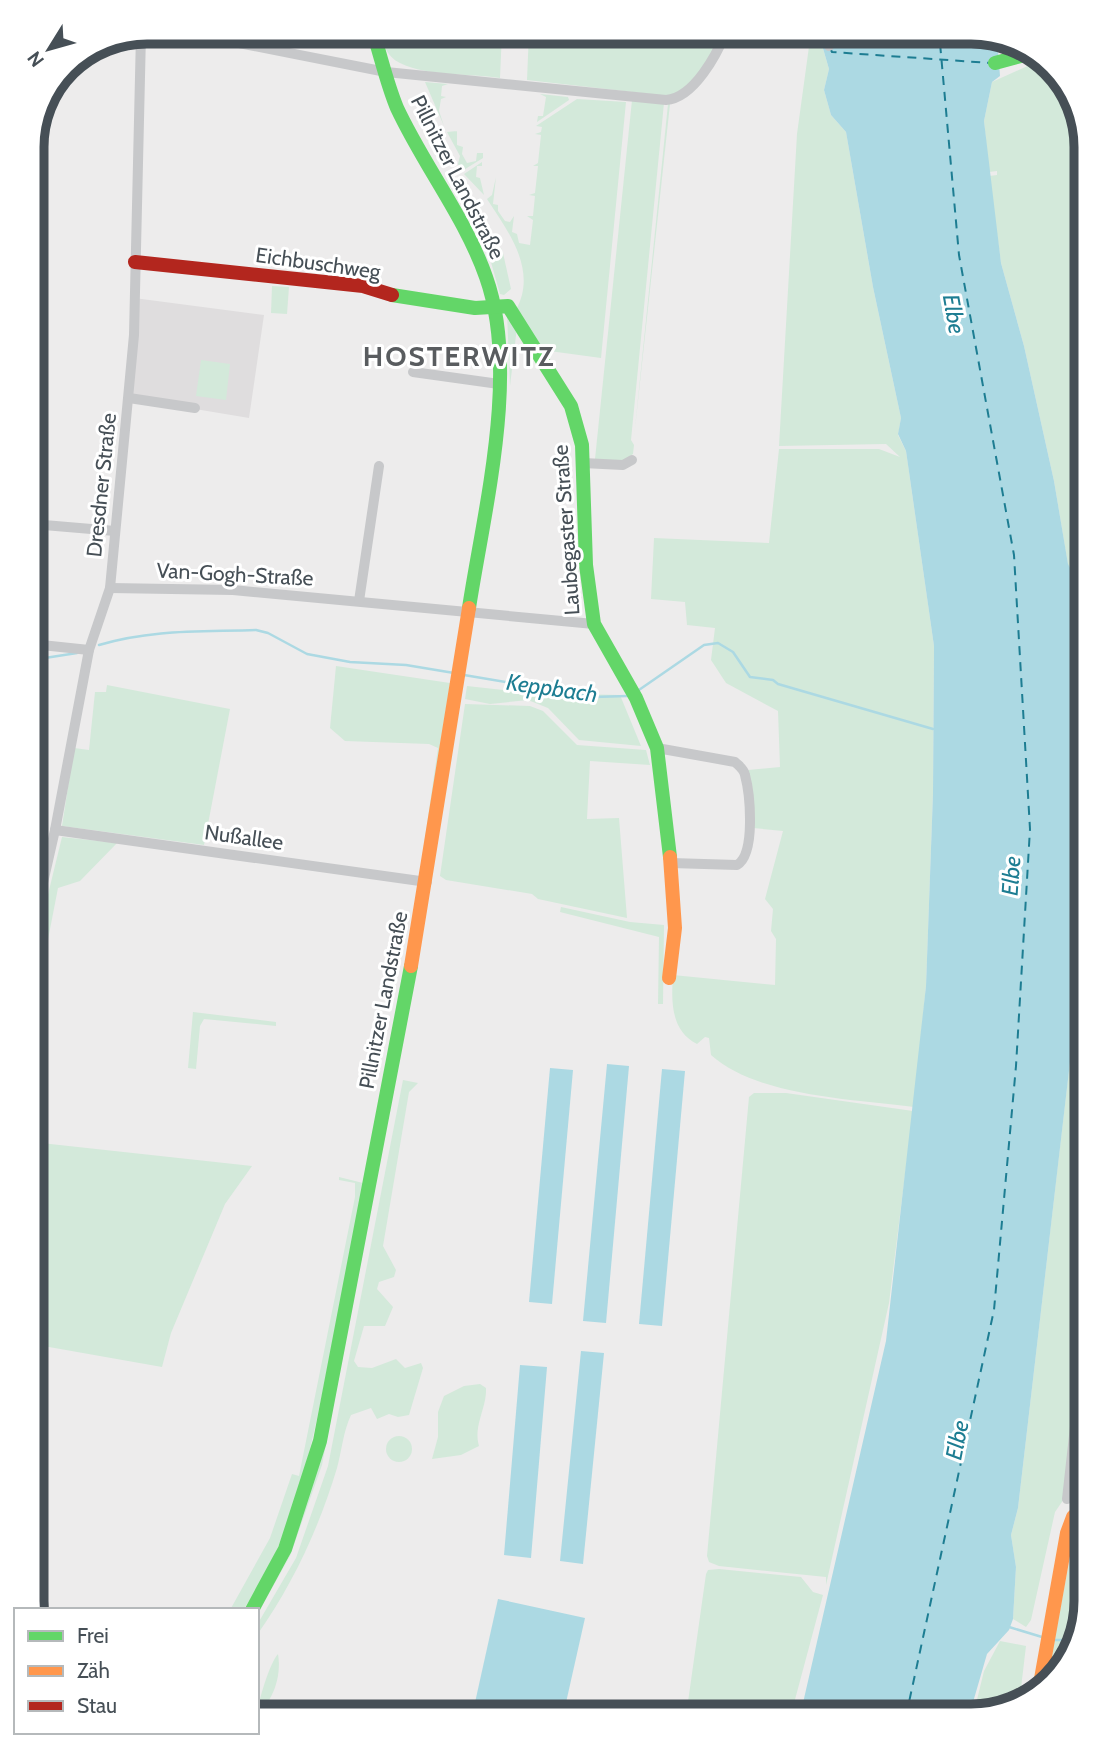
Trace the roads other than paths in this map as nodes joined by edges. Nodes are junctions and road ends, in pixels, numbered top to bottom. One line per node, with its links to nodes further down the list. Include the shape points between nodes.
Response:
1 (244, 44): 7 (street)
2 (377, 44): 7 (main road, Pillnitzer Landstraße)
3 (719, 44): 7 (street, via 702,74 673,100)
4 (141, 45): 8 (street, Dresdner Straße)
5 (1021, 56): 6 (main road)
6 (995, 63)
7 (386, 72): 9 (main road, Pillnitzer Landstraße, via 419,152 474,247)
8 (135, 262): 9 (main road, Eichbuschweg, via 363,286 475,308); 12 (street, Dresdner Straße)
9 (494, 304): 11 (main road, Pillnitzer Landstraße, via 500,339); 15 (main road, Laubegaster Straße, via 508,306 556,381 581,434)
10 (413, 372): 11 (street)
11 (499, 384): 21 (main road, Pillnitzer Landstraße)
12 (129, 398): 13 (street); 18 (street, Dresdner Straße)
13 (195, 408)
14 (632, 460): 15 (street, via 623,465)
15 (583, 463): 22 (main road, Laubegaster Straße, via 586,565)
16 (379, 466): 20 (street)
17 (44, 525): 18 (street)
18 (115, 531): 19 (street, Dresdner Straße)
19 (110, 588): 20 (street, Van-Gogh-Straße, via 233,590); 24 (street, Dresdner Straße)
20 (359, 601): 21 (street, Van-Gogh-Straße)
21 (468, 611): 22 (street, Van-Gogh-Straße); 29 (main road, Pillnitzer Landstraße)
22 (594, 624): 25 (main road, Laubegaster Straße, via 634,694)
23 (44, 645): 24 (street)
24 (89, 650): 26 (street, Dresdner Straße)
25 (657, 748): 28 (main road, Laubegaster Straße); 28 (street, via 735,762 745,775 750,840 743,861 737,865)
26 (55, 830): 27 (street, Dresdner Straße); 29 (street, Nußallee)
27 (44, 860)
28 (671, 863): 30 (main road, Laubegaster Straße, via 675,928)
29 (427, 882): 34 (main road, Pillnitzer Landstraße, via 320,1441 284,1554)
30 (669, 978)
31 (1074, 1439): 32 (street)
32 (1067, 1499)
33 (1074, 1522): 35 (main road, via 1067,1533)
34 (253, 1608)
35 (1041, 1676)

